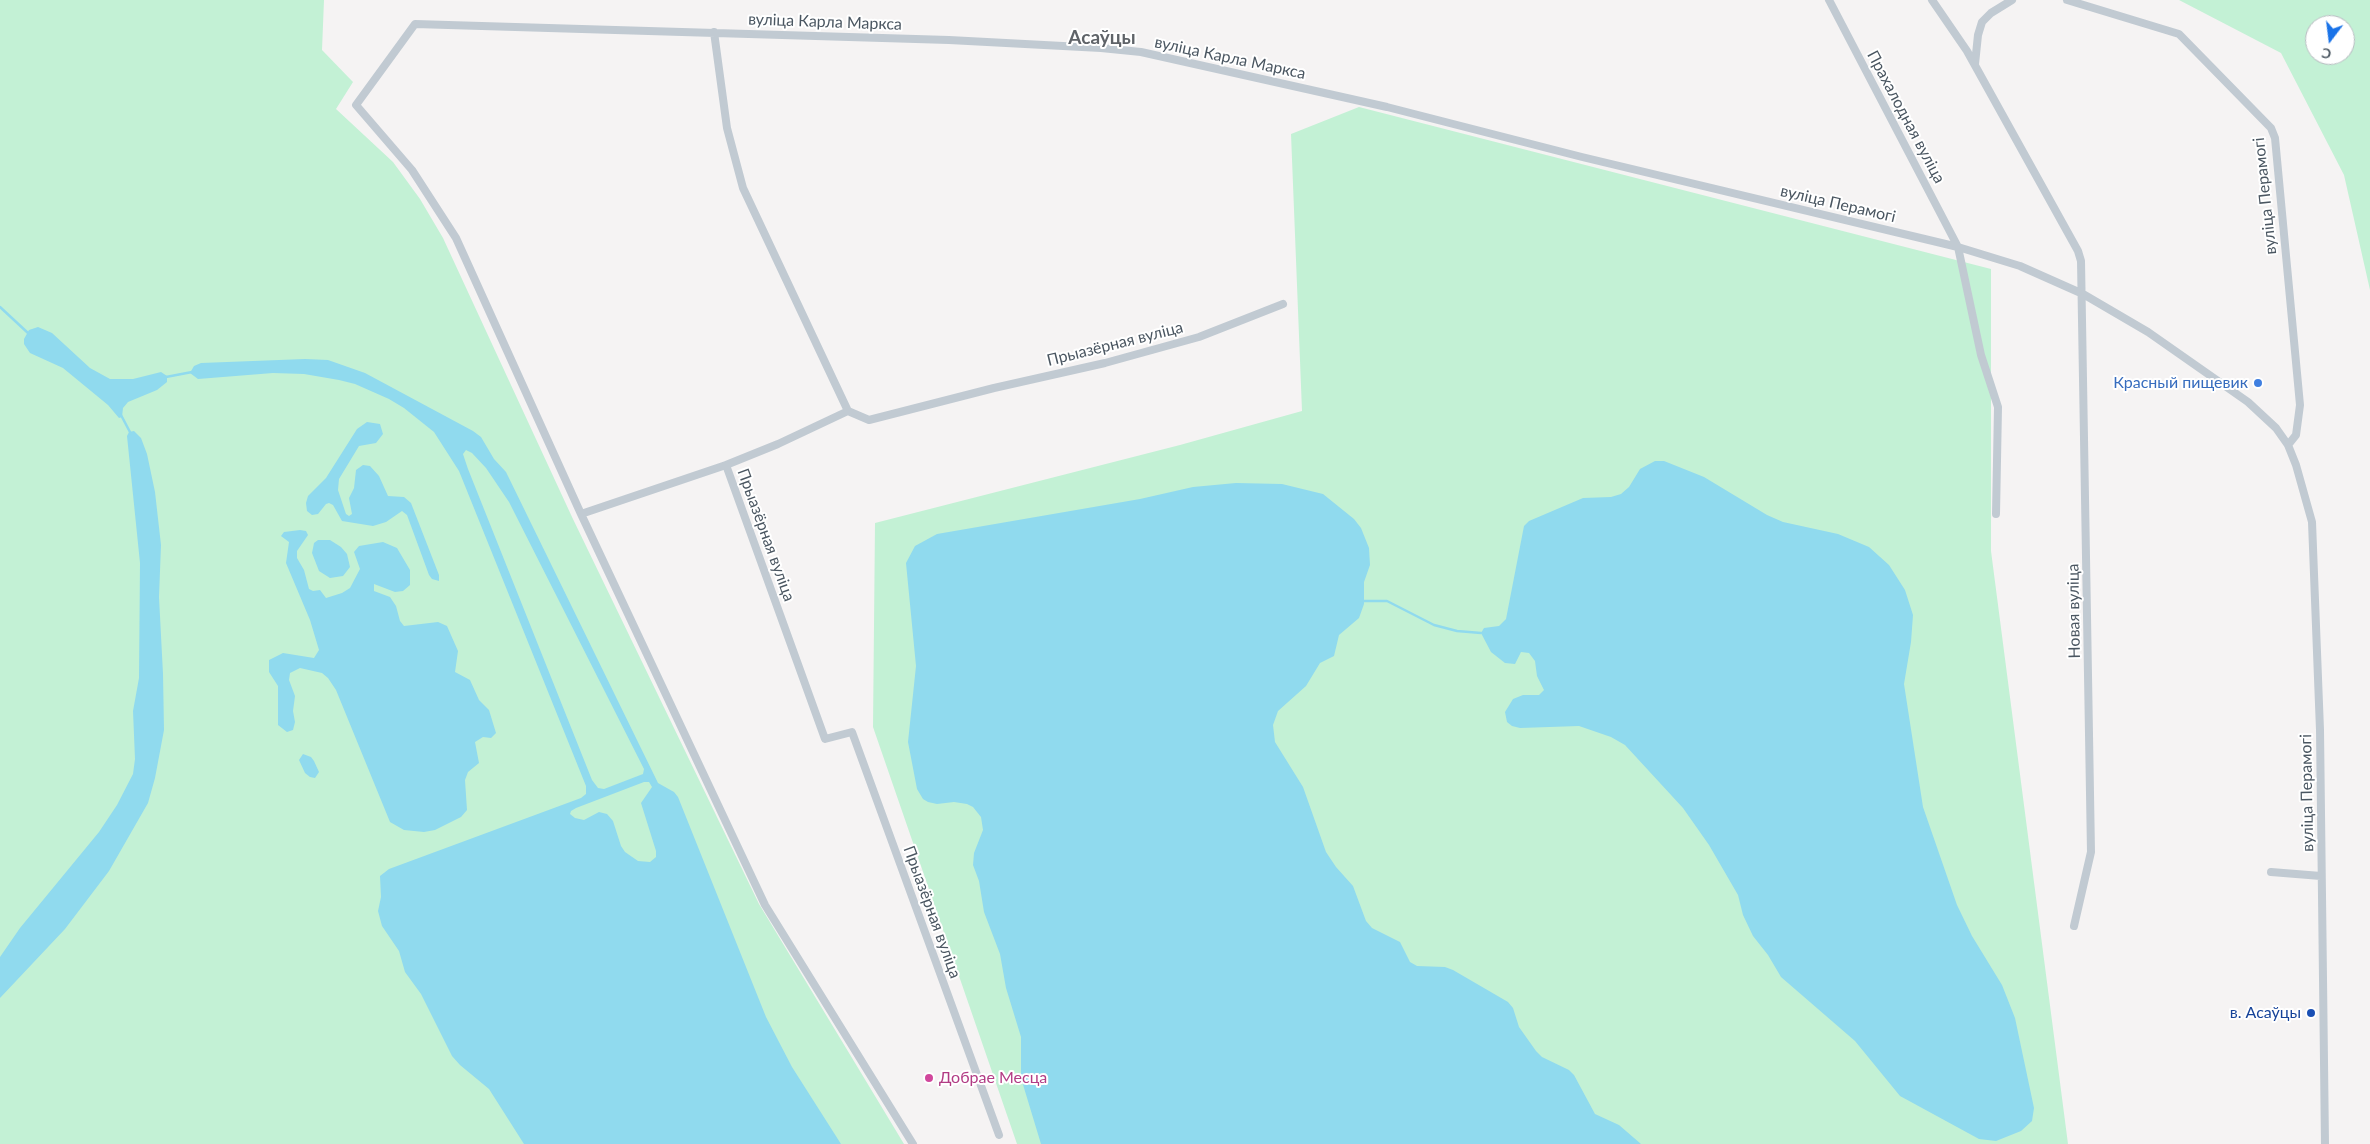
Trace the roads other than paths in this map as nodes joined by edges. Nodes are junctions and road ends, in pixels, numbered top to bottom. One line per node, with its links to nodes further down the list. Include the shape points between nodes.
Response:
1 (1829, 0): 8 (street, Прахалодная вуліца)
2 (1932, 0): 6 (street)
3 (2012, 0): 6 (street, via 1982,22)
4 (2067, 0): 12 (street, вуліца Перамогі, via 2179,34 2272,128 2300,405 2296,435)
5 (714, 32): 7 (street, вуліца Карла Маркса, via 982,42 1141,52 1387,107); 11 (street, via 727,128 743,188); 14 (street, вуліца Карла Маркса, via 414,24 356,105 412,170 456,238)
6 (1975, 66): 9 (street, via 2078,251)
7 (1582, 157): 8 (street, вуліца Перамогі)
8 (1958, 247): 9 (street, вуліца Перамогі, via 2020,266); 15 (street, Прахалодная вуліца, via 1981,355 1998,407)
9 (2083, 294): 12 (street, вуліца Перамогі, via 2148,332 2248,402 2266,417); 18 (street, Новая вуліца, via 2091,852)
10 (1283, 304): 11 (street, Прыазёрная вуліца, via 1200,337 1105,363 870,420)
11 (848, 411): 13 (street, Прыазёрная вуліца)
12 (2288, 445): 17 (street, вуліца Перамогі, via 2312,522)
13 (726, 465): 14 (street); 19 (street, Прыазёрная вуліца, via 826,738 852,732)
14 (580, 514): 20 (street, via 765,905)
15 (1996, 514)
16 (2271, 872): 17 (street)
17 (2321, 876): 21 (street, вуліца Перамогі)
18 (2074, 926)
19 (1000, 1136)
20 (913, 1144)
21 (2325, 1144)

